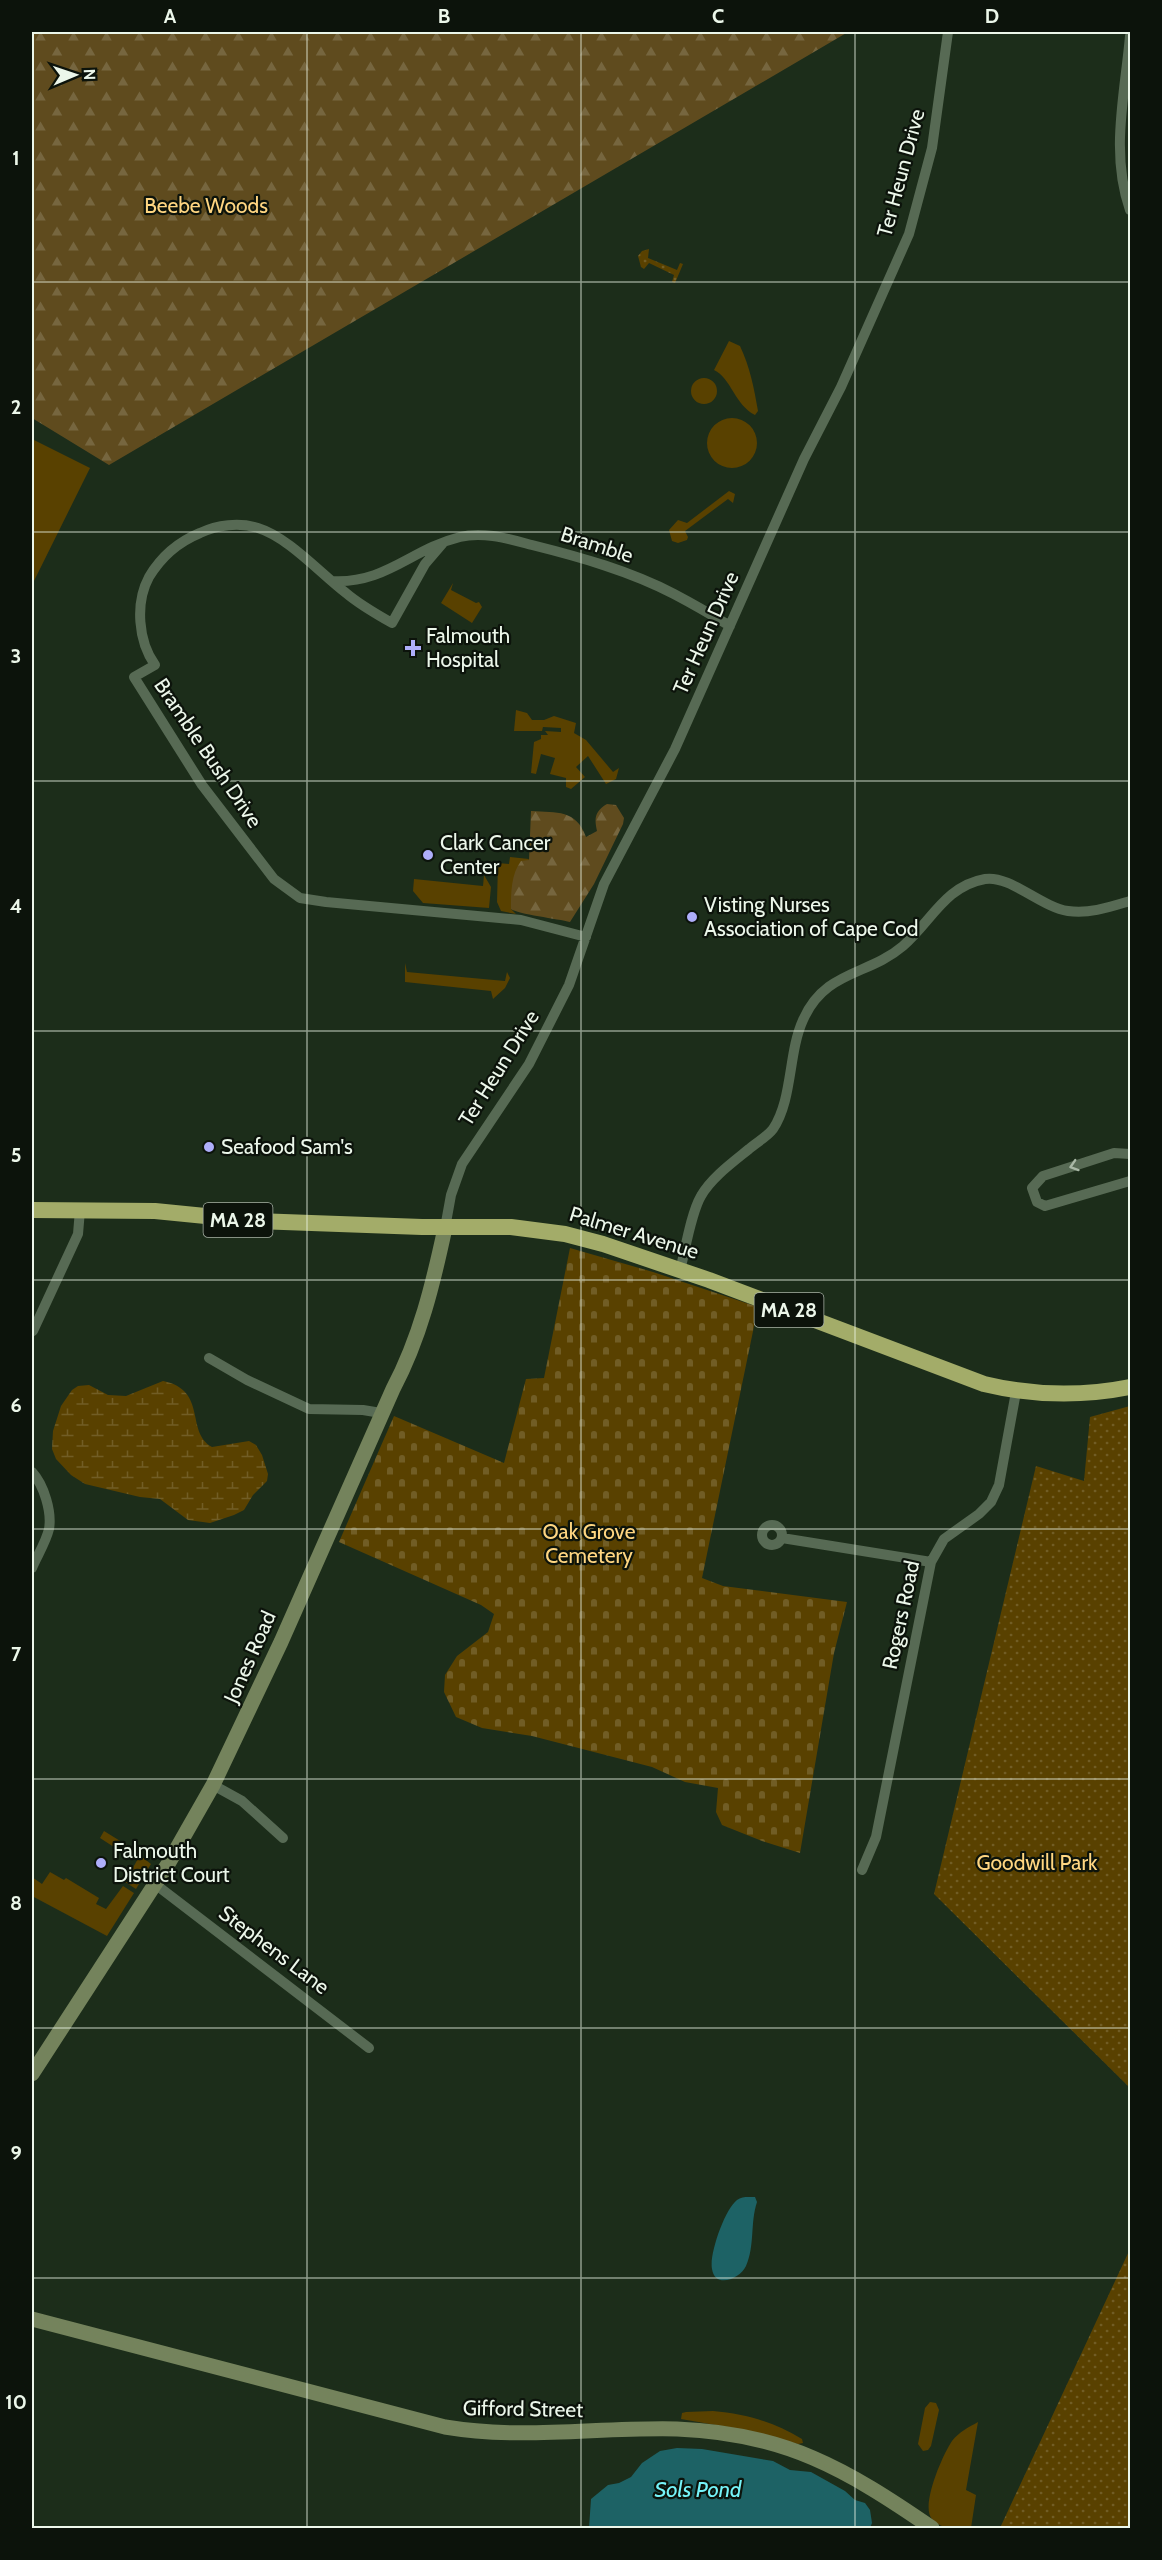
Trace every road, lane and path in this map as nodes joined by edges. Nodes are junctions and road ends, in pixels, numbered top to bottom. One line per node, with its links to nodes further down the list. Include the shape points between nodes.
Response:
1 (948, 32): 6 (street, Ter Heun Drive, via 932,148 909,234)
2 (1131, 36): 3 (street, via 1119,159)
3 (1131, 210)
4 (443, 543): 5 (street, Bramble, via 381,574); 5 (street, Bramble Bush Drive, via 392,622); 6 (street, Bramble, via 463,536 487,535 573,555 661,588)
5 (332, 581): 8 (street, Bramble Bush Drive, via 259,528 231,525 196,534 156,565 142,598 141,625 144,645 155,665 134,677 202,785 274,879 300,898 521,920)
6 (730, 626): 8 (street, Ter Heun Drive, via 665,768 604,884)
7 (1131, 901): 14 (street, via 1097,910 1067,911 1047,905 1002,880 968,884 955,890 902,947 827,986 803,1019 784,1102 773,1129 700,1197)
8 (586, 937): 13 (street, Ter Heun Drive, via 569,985 542,1040 462,1164)
9 (1131, 1154): 10 (street, one-way to 10, via 1114,1153 1043,1176 1034,1184 1033,1194 1037,1202 1050,1206)
10 (1131, 1181)
11 (32, 1210): 12 (highway, Palmer Avenue / MA 28)
12 (80, 1210): 13 (highway, Palmer Avenue / MA 28); 15 (street, via 78,1234)
13 (445, 1228): 14 (highway, Palmer Avenue / MA 28, via 511,1227 565,1234); 19 (main road, Jones Road, via 418,1334)
14 (680, 1271): 18 (highway, Palmer Avenue / MA 28, via 850,1332 939,1369)
15 (33, 1331)
16 (209, 1358): 19 (street, via 309,1409)
17 (1131, 1387): 18 (highway, Palmer Avenue / MA 28, via 1069,1395)
18 (1016, 1392): 22 (street, Rogers Road, via 999,1485 991,1502 944,1539)
19 (381, 1413): 24 (main road, Jones Road)
20 (32, 1472): 23 (street, via 41,1486 49,1523)
21 (782, 1538): 22 (street)
22 (931, 1562): 26 (street, Rogers Road, via 876,1837)
23 (32, 1568)
24 (213, 1785): 25 (street, via 242,1801); 27 (main road, Jones Road)
25 (283, 1838)
26 (862, 1870)
27 (155, 1884): 28 (street, Stephens Lane); 29 (main road, Jones Road)
28 (369, 2048)
29 (32, 2074)
30 (32, 2319): 31 (main road, Gifford Street, via 455,2429 535,2434 678,2429 759,2440 838,2468)
31 (932, 2529)

